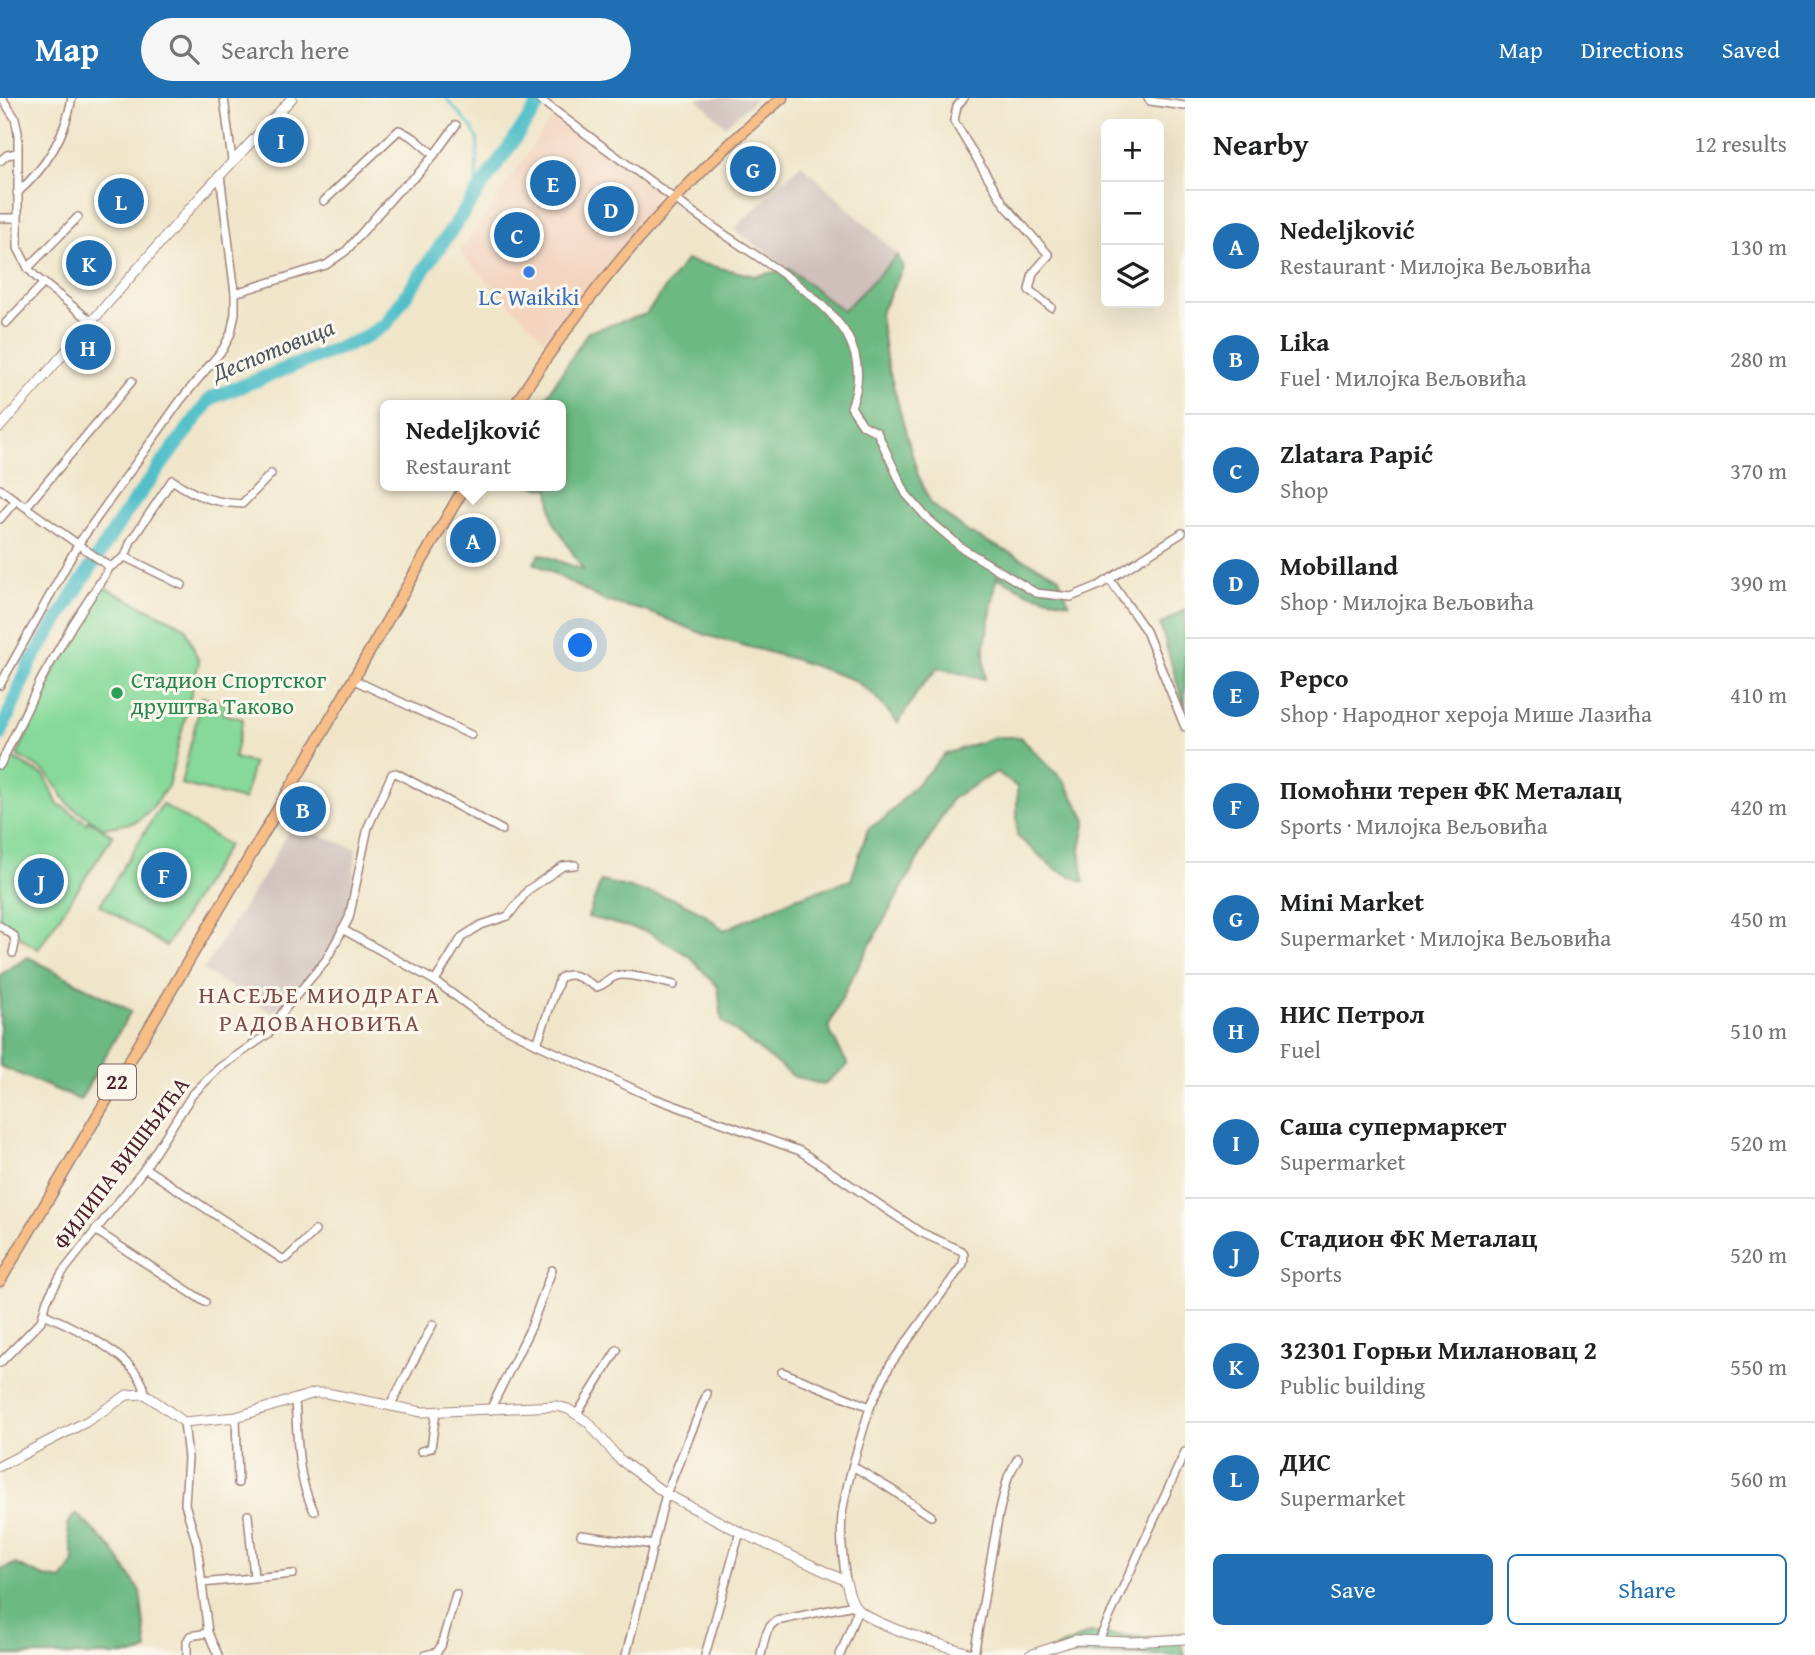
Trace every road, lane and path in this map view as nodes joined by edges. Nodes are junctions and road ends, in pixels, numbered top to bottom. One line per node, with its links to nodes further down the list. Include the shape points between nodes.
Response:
1 (2, 98): 11 (street, via 15,118)
2 (72, 98): 16 (street, via 52,154)
3 (224, 98): 14 (street)
4 (292, 98): 14 (street)
5 (538, 98): 17 (street)
6 (782, 98): 17 (main road)
7 (964, 98): 25 (street, via 954,121 1004,204 1049,255 1034,273 1029,290)
8 (1148, 98): 9 (street)
9 (1185, 106)
10 (456, 125): 12 (street)
11 (17, 153): 13 (street); 16 (street)
12 (434, 155): 18 (street, via 398,130); 24 (street, via 337,258)
13 (0, 161)
14 (233, 161): 15 (street)
15 (220, 175): 24 (street); 26 (street)
16 (17, 192): 21 (street)
17 (674, 198): 29 (main road, via 589,298); 41 (street, via 821,302 847,335 859,363 851,407 863,425 877,432 906,494 928,519 962,548 1036,593 1071,597)
18 (324, 201)
19 (78, 217): 22 (street)
20 (0, 218): 21 (street)
21 (17, 218): 22 (street, via 18,248)
22 (28, 268): 23 (street)
23 (44, 283): 26 (street); 27 (street)
24 (235, 293): 38 (street, via 232,333 223,349 180,401)
25 (1051, 307)
26 (91, 321): 30 (street)
27 (6, 323)
28 (132, 381): 35 (street)
29 (518, 400)
30 (0, 427)
31 (271, 474): 39 (street, via 242,504 194,495 172,480)
32 (0, 489): 34 (street)
33 (463, 491): 43 (main road, 22)
34 (16, 500): 35 (street); 36 (street)
35 (26, 507): 38 (street)
36 (0, 519)
37 (1182, 533): 41 (street)
38 (79, 543): 40 (street); 44 (street)
39 (125, 557): 40 (street); 42 (street)
40 (107, 565): 47 (street, via 42,678)
41 (1110, 580): 45 (street, via 1146,631)
42 (182, 585)
43 (354, 680): 46 (street); 60 (main road, 22)
44 (0, 685)
45 (1185, 727)
46 (471, 734)
47 (0, 765)
48 (502, 830): 51 (street, ФИЛИПА ВИШЊИЋА, via 392,774 368,827 349,918)
49 (575, 865): 53 (street, via 563,866 528,890 508,916 462,937)
50 (0, 926): 52 (street, via 14,936)
51 (342, 929): 53 (street); 56 (street, ФИЛИПА ВИШЊИЋА, via 326,960 268,1034 219,1068 192,1095)
52 (13, 953)
53 (435, 981): 55 (street, via 485,1018)
54 (674, 985): 55 (street, via 625,975 596,987 566,975 560,978)
55 (537, 1044): 71 (street, via 651,1097 800,1151 920,1232 958,1248 964,1255 963,1264 890,1365)
56 (145, 1168): 57 (street, ФИЛИПА ВИШЊИЋА); 58 (street, via 282,1259)
57 (95, 1230): 61 (street); 62 (street, ФИЛИПА ВИШЊИЋА, via 51,1290)
58 (315, 1231)
59 (552, 1270): 72 (street, via 531,1327)
60 (0, 1281)
61 (205, 1302)
62 (44, 1314): 65 (street, ФИЛИПА ВИШЊИЋА); 67 (street, via 117,1355 140,1377)
63 (433, 1324): 70 (street)
64 (617, 1350): 74 (street)
65 (0, 1363)
66 (782, 1372): 71 (street)
67 (145, 1394): 76 (street); 80 (street, via 122,1397 86,1422)
68 (707, 1394): 83 (street)
69 (295, 1401): 70 (street, via 326,1393); 75 (street); 84 (street, via 300,1468)
70 (390, 1406): 73 (street)
71 (870, 1407): 81 (street)
72 (490, 1410): 73 (street); 74 (street, via 557,1406)
73 (436, 1412): 77 (street, via 431,1448)
74 (577, 1414): 83 (street, via 618,1458)
75 (236, 1418): 76 (street); 82 (street)
76 (184, 1422): 93 (street, via 188,1458 185,1504)
77 (422, 1451)
78 (1185, 1452): 98 (street)
79 (1018, 1458): 106 (street, via 1008,1476 999,1513)
80 (0, 1466)
81 (854, 1467): 86 (street); 92 (street, via 842,1516)
82 (238, 1483)
83 (666, 1494): 87 (street); 89 (street)
84 (314, 1511)
85 (248, 1515): 91 (street)
86 (931, 1516)
87 (740, 1532): 92 (street); 103 (street)
88 (581, 1535): 89 (street)
89 (654, 1545): 102 (street)
90 (293, 1574): 91 (street)
91 (254, 1577): 93 (street)
92 (846, 1581): 95 (street)
93 (202, 1583): 96 (street)
94 (456, 1594): 101 (street, via 441,1646)
95 (856, 1607): 104 (street, via 776,1621 770,1625); 105 (street); 106 (street, via 880,1623)
96 (208, 1633): 99 (street, via 190,1636); 100 (street)
97 (1185, 1639): 98 (street)
98 (1099, 1640): 107 (street, via 1075,1640)
99 (187, 1655)
100 (218, 1655)
101 (426, 1655)
102 (626, 1655)
103 (705, 1655)
104 (761, 1655)
105 (840, 1655)
106 (974, 1655)
107 (1030, 1655)

